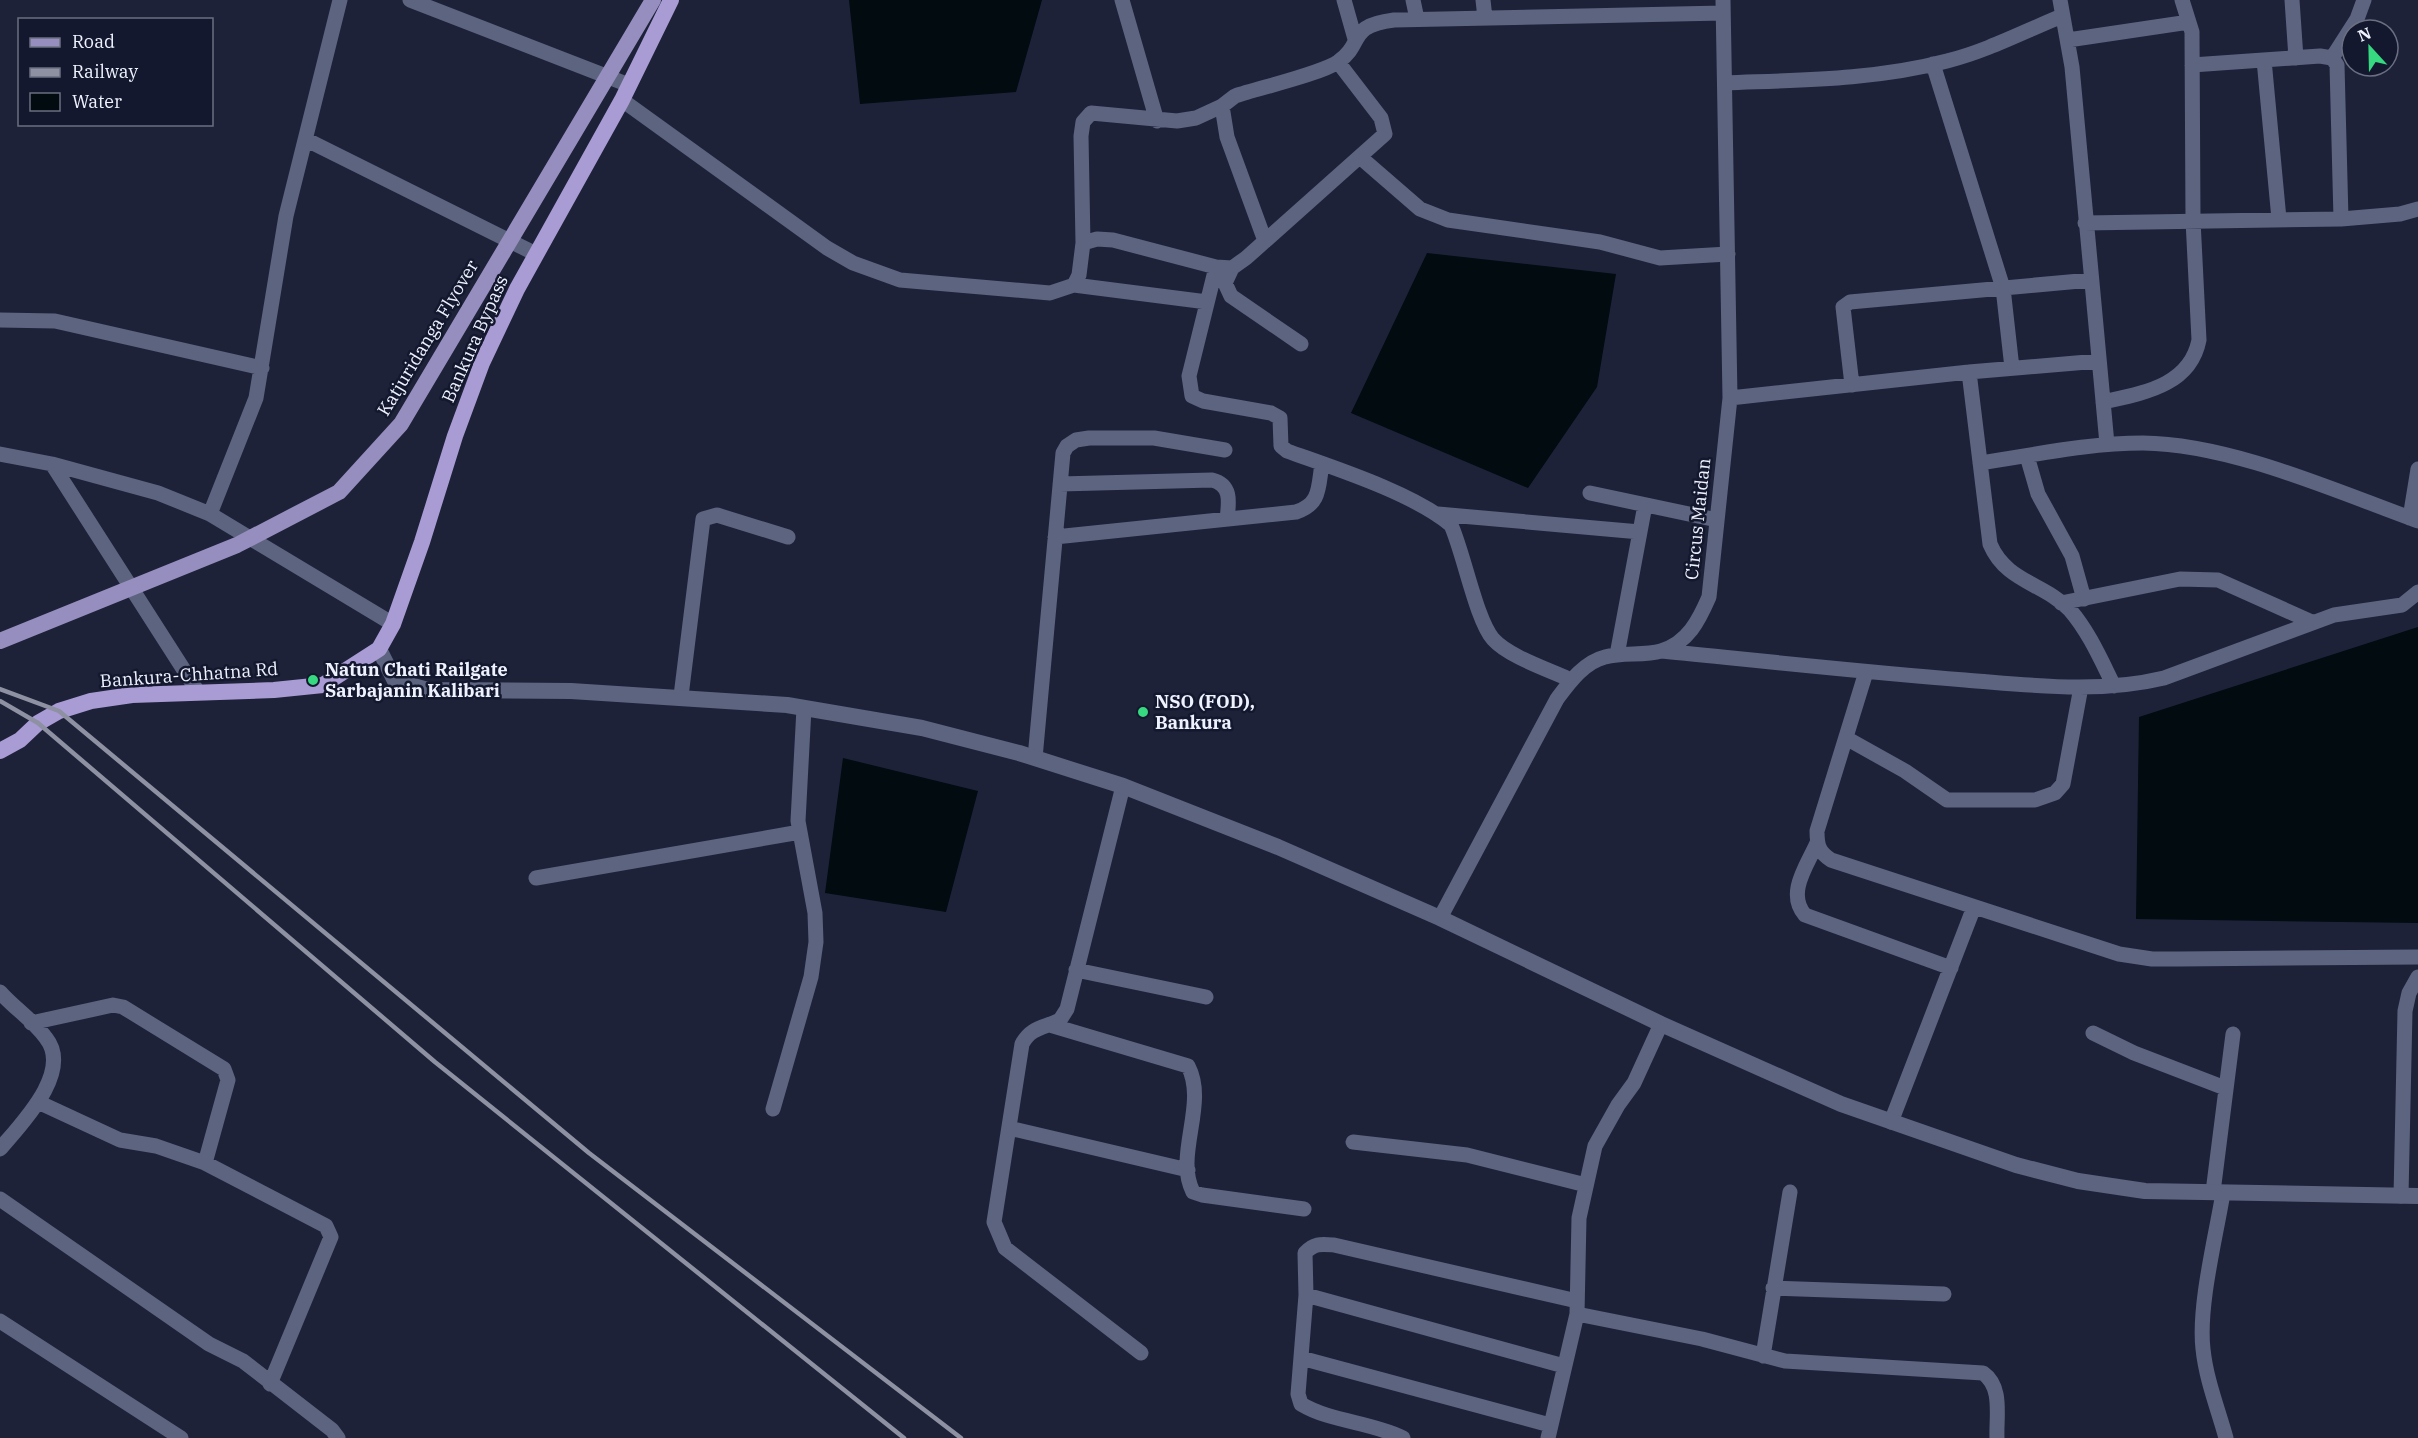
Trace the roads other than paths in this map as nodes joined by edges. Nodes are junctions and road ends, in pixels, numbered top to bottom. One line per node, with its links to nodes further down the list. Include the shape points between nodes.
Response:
1 (340, 0): 30 (street)
2 (410, 0): 27 (street)
3 (653, 0): 80 (main road, Katjuridanga Flyover, via 401,424 339,492 237,545)
4 (671, 0): 27 (highway, Bankura Bypass)
5 (1122, 0): 29 (street)
6 (1344, 0): 18 (street)
7 (1413, 0): 16 (street)
8 (1483, 0): 15 (street)
9 (2060, 0): 14 (street)
10 (2182, 0): 17 (street)
11 (2292, 0): 20 (street)
12 (2364, 0): 21 (street, via 2357,19)
13 (1723, 7): 15 (street); 26 (street, Circus Maidan)
14 (2062, 16): 19 (street); 24 (street)
15 (1485, 18): 16 (street)
16 (1417, 20): 18 (street, via 1373,22)
17 (2189, 22): 19 (street); 25 (street)
18 (1355, 39): 23 (street)
19 (2067, 40): 36 (street)
20 (2296, 57): 21 (street); 22 (street)
21 (2332, 58): 34 (street, via 2337,65)
22 (2264, 60): 25 (street); 33 (street)
23 (1338, 62): 28 (street, via 1235,96); 31 (street, via 1385,126 1385,134)
24 (1933, 64): 26 (street, via 1870,75); 45 (street)
25 (2192, 65): 35 (street)
26 (1725, 83): 40 (street, Circus Maidan)
27 (625, 93): 39 (highway, Bankura Bypass); 44 (street, via 827,248 853,263 900,280 926,283 1050,293)
28 (1222, 106): 29 (street, via 1196,118); 37 (street, via 1227,137)
29 (1157, 121): 38 (street, via 1091,113 1083,122)
30 (307, 140): 39 (street); 50 (street, via 286,216)
31 (1360, 157): 37 (street); 40 (street, via 1420,209 1448,220 1600,242 1653,258)
32 (2418, 209): 34 (street)
33 (2279, 219): 34 (street); 35 (street)
34 (2341, 219)
35 (2193, 220): 36 (street); 55 (street, via 2199,340 2196,356 2182,374 2148,392)
36 (2085, 223): 43 (street)
37 (1265, 241): 42 (street)
38 (1083, 243): 41 (street, via 1113,240); 44 (street)
39 (536, 254): 79 (highway, Bankura Bypass, via 483,363)
40 (1728, 254): 54 (street, Circus Maidan)
41 (1216, 267): 42 (street); 46 (street)
42 (1232, 268): 48 (street, via 1225,283 1231,296)
43 (2091, 280): 45 (street); 49 (street)
44 (1074, 285): 46 (street)
45 (2003, 288): 51 (street); 53 (street, via 1850,302 1843,307)
46 (1207, 302): 62 (street, via 1189,376 1192,396 1271,413 1280,418 1281,446)
47 (0, 320): 50 (street, via 55,321)
48 (1301, 344)
49 (2099, 361): 51 (street); 55 (street)
50 (262, 368): 67 (street, via 256,398)
51 (2012, 368): 52 (street)
52 (1969, 372): 53 (street); 60 (street)
53 (1852, 385): 54 (street)
54 (1730, 398): 71 (street, Circus Maidan)
55 (2103, 402): 56 (street)
56 (2107, 444): 59 (street); 70 (street, via 2183,446 2228,456)
57 (1225, 450): 64 (street, via 1154,438 1076,440 1063,453)
58 (0, 454): 61 (street)
59 (2027, 456): 60 (street); 76 (street, via 2038,495 2072,556)
60 (1980, 463): 77 (street, via 1990,544 1997,560 2009,572)
61 (52, 464): 67 (street, via 158,493); 89 (street)
62 (1322, 464): 68 (street); 69 (street, via 1315,502 1307,508)
63 (2418, 469): 70 (street)
64 (1060, 484): 69 (street, via 1222,482 1228,490); 74 (street)
65 (1590, 494): 66 (street)
66 (1645, 505): 71 (street); 72 (street)
67 (210, 514): 79 (street)
68 (1438, 514): 72 (street); 85 (street, via 1455,534 1484,624 1493,639)
69 (1227, 519): 74 (street)
70 (2414, 519)
71 (1717, 520): 82 (street, Circus Maidan, via 1709,597 1699,621 1681,641)
72 (1640, 532): 83 (street)
73 (788, 537): 90 (street, via 717,515 703,519)
74 (1055, 537): 94 (street)
75 (2418, 592): 78 (street, via 2402,605)
76 (2084, 598): 77 (street); 78 (street, via 2199,578 2218,580)
77 (2061, 603): 87 (street, via 2084,628)
78 (2312, 622): 87 (street, via 2164,678)
79 (393, 624): 81 (highway, Bankura Bypass)
80 (0, 641)
81 (379, 649): 86 (highway, Bankura Bypass); 90 (street, via 395,681 428,690)
82 (1662, 651): 83 (street, Circus Maidan); 84 (street)
83 (1617, 655): 85 (street, Circus Maidan, via 1604,657)
84 (1866, 672): 88 (street); 92 (street)
85 (1571, 680): 100 (street, Circus Maidan, via 1557,699)
86 (323, 685): 89 (highway, Bankura-Chhatna Rd)
87 (2114, 686): 88 (street)
88 (2081, 687): 92 (street, via 2063,784 2055,793 2035,800 1947,800)
89 (198, 692): 93 (highway, Bankura-Chhatna Rd, via 91,700 59,711)
90 (681, 696): 91 (street)
91 (804, 708): 94 (street, via 922,728); 96 (street)
92 (1846, 738): 97 (street, via 1817,831)
93 (0, 751)
94 (1035, 758): 95 (street)
95 (1123, 786): 100 (street, via 1278,847); 103 (street)
96 (800, 832): 98 (street); 114 (street, via 815,913 816,942 811,976)
97 (1817, 843): 99 (street, via 1821,853 1831,860); 102 (street, via 1796,894 1797,906 1805,915)
98 (536, 878)
99 (1974, 907): 101 (street, via 2119,954 2152,959); 102 (street)
100 (1440, 918): 108 (street)
101 (2418, 957)
102 (1951, 968): 115 (street)
103 (1076, 970): 106 (street); 109 (street, via 1067,1009 1060,1020)
104 (2418, 977): 124 (street, via 2405,1011)
105 (0, 992): 107 (street)
106 (1206, 997)
107 (31, 1023): 113 (street, via 50,1043 54,1064); 119 (street, via 113,1005 123,1007 224,1069 228,1080)
108 (1661, 1024): 115 (street, via 1841,1104); 121 (street, via 1634,1083 1595,1146)
109 (1050, 1025): 116 (street, via 1027,1034 1022,1044); 120 (street, via 1188,1066 1192,1074 1193,1108)
110 (2093, 1033): 112 (street)
111 (2233, 1034): 112 (street)
112 (2225, 1088): 123 (street)
113 (38, 1102): 118 (street); 119 (street, via 120,1140 156,1146)
114 (773, 1109)
115 (1891, 1122): 123 (street, via 2016,1165 2078,1181 2145,1191)
116 (1009, 1128): 120 (street); 132 (street, via 994,1222 1005,1248)
117 (1353, 1142): 121 (street, via 1467,1155)
118 (0, 1149)
119 (205, 1163): 136 (street, via 330,1231 331,1237)
120 (1188, 1170): 126 (street, via 1194,1192 1202,1195)
121 (1586, 1185): 130 (street, via 1579,1218)
122 (1790, 1192): 127 (street)
123 (2218, 1192): 124 (street); 142 (street, via 2203,1346 2206,1371)
124 (2410, 1196)
125 (0, 1199): 136 (street, via 209,1344 243,1361)
126 (1304, 1209)
127 (1773, 1288): 128 (street); 133 (street)
128 (1944, 1294)
129 (1306, 1295): 130 (street, via 1305,1253 1319,1243); 134 (street); 135 (street)
130 (1577, 1308): 133 (street); 135 (street)
131 (0, 1321): 138 (street)
132 (1141, 1353)
133 (1763, 1356): 141 (street, via 1785,1361 1983,1373 1992,1379 1996,1391)
134 (1300, 1358): 137 (street); 140 (street, via 1301,1404)
135 (1564, 1366): 137 (street)
136 (270, 1384): 139 (street)
137 (1549, 1432)
138 (181, 1438)
139 (338, 1438)
140 (1403, 1438)
141 (1996, 1438)
142 (2226, 1438)

